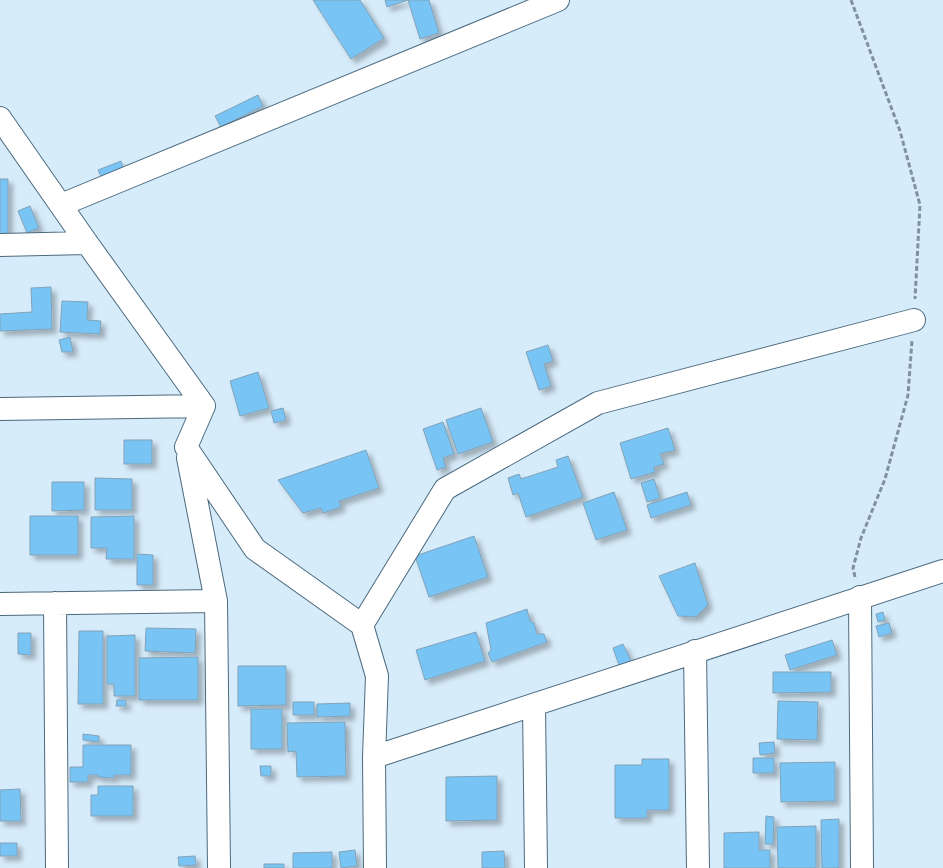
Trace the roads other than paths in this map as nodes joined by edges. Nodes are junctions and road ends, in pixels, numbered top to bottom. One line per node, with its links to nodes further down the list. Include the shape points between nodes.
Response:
1 (558, 0): 3 (street)
2 (0, 118): 3 (street)
3 (61, 205): 4 (street)
4 (87, 243): 5 (street); 7 (street)
5 (0, 245)
6 (914, 320): 15 (street, via 598,403 445,489)
7 (204, 406): 8 (street); 9 (street)
8 (0, 409)
9 (186, 447): 12 (street); 15 (street, via 255,549)
10 (943, 571): 11 (street)
11 (860, 598): 16 (street); 24 (street)
12 (216, 601): 13 (street); 20 (street)
13 (55, 603): 14 (street); 19 (street)
14 (0, 604)
15 (362, 625): 18 (street, via 377,676)
16 (695, 651): 17 (street); 23 (street)
17 (534, 705): 18 (street); 22 (street)
18 (374, 757): 21 (street)
19 (57, 868)
20 (219, 868)
21 (375, 868)
22 (536, 868)
23 (698, 868)
24 (862, 868)

